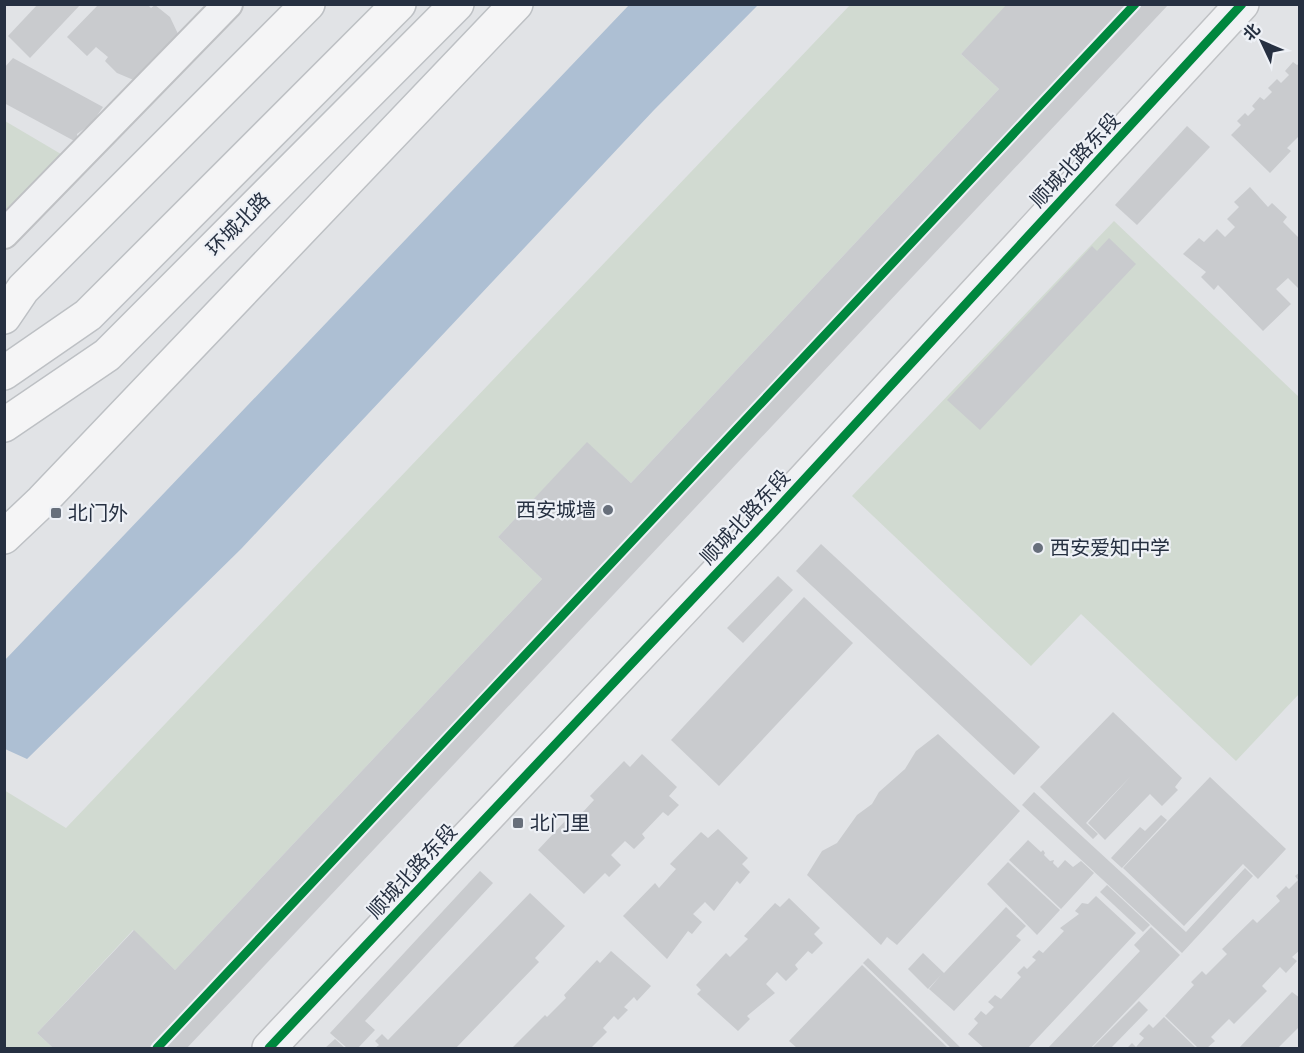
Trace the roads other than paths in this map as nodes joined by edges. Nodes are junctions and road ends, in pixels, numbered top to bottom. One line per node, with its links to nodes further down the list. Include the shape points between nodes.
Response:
1 (228, 4): 7 (street)
2 (308, 4): 8 (main road, via 23,289)
3 (399, 4): 9 (main road, via 88,315)
4 (457, 4): 10 (main road, 环城北路, via 107,355)
5 (516, 4): 11 (main road)
6 (1242, 4): 12 (street, 顺城北路东段, via 766,521)
7 (4, 234)
8 (4, 317)
9 (4, 373)
10 (4, 425)
11 (11, 530)
12 (269, 1048)

